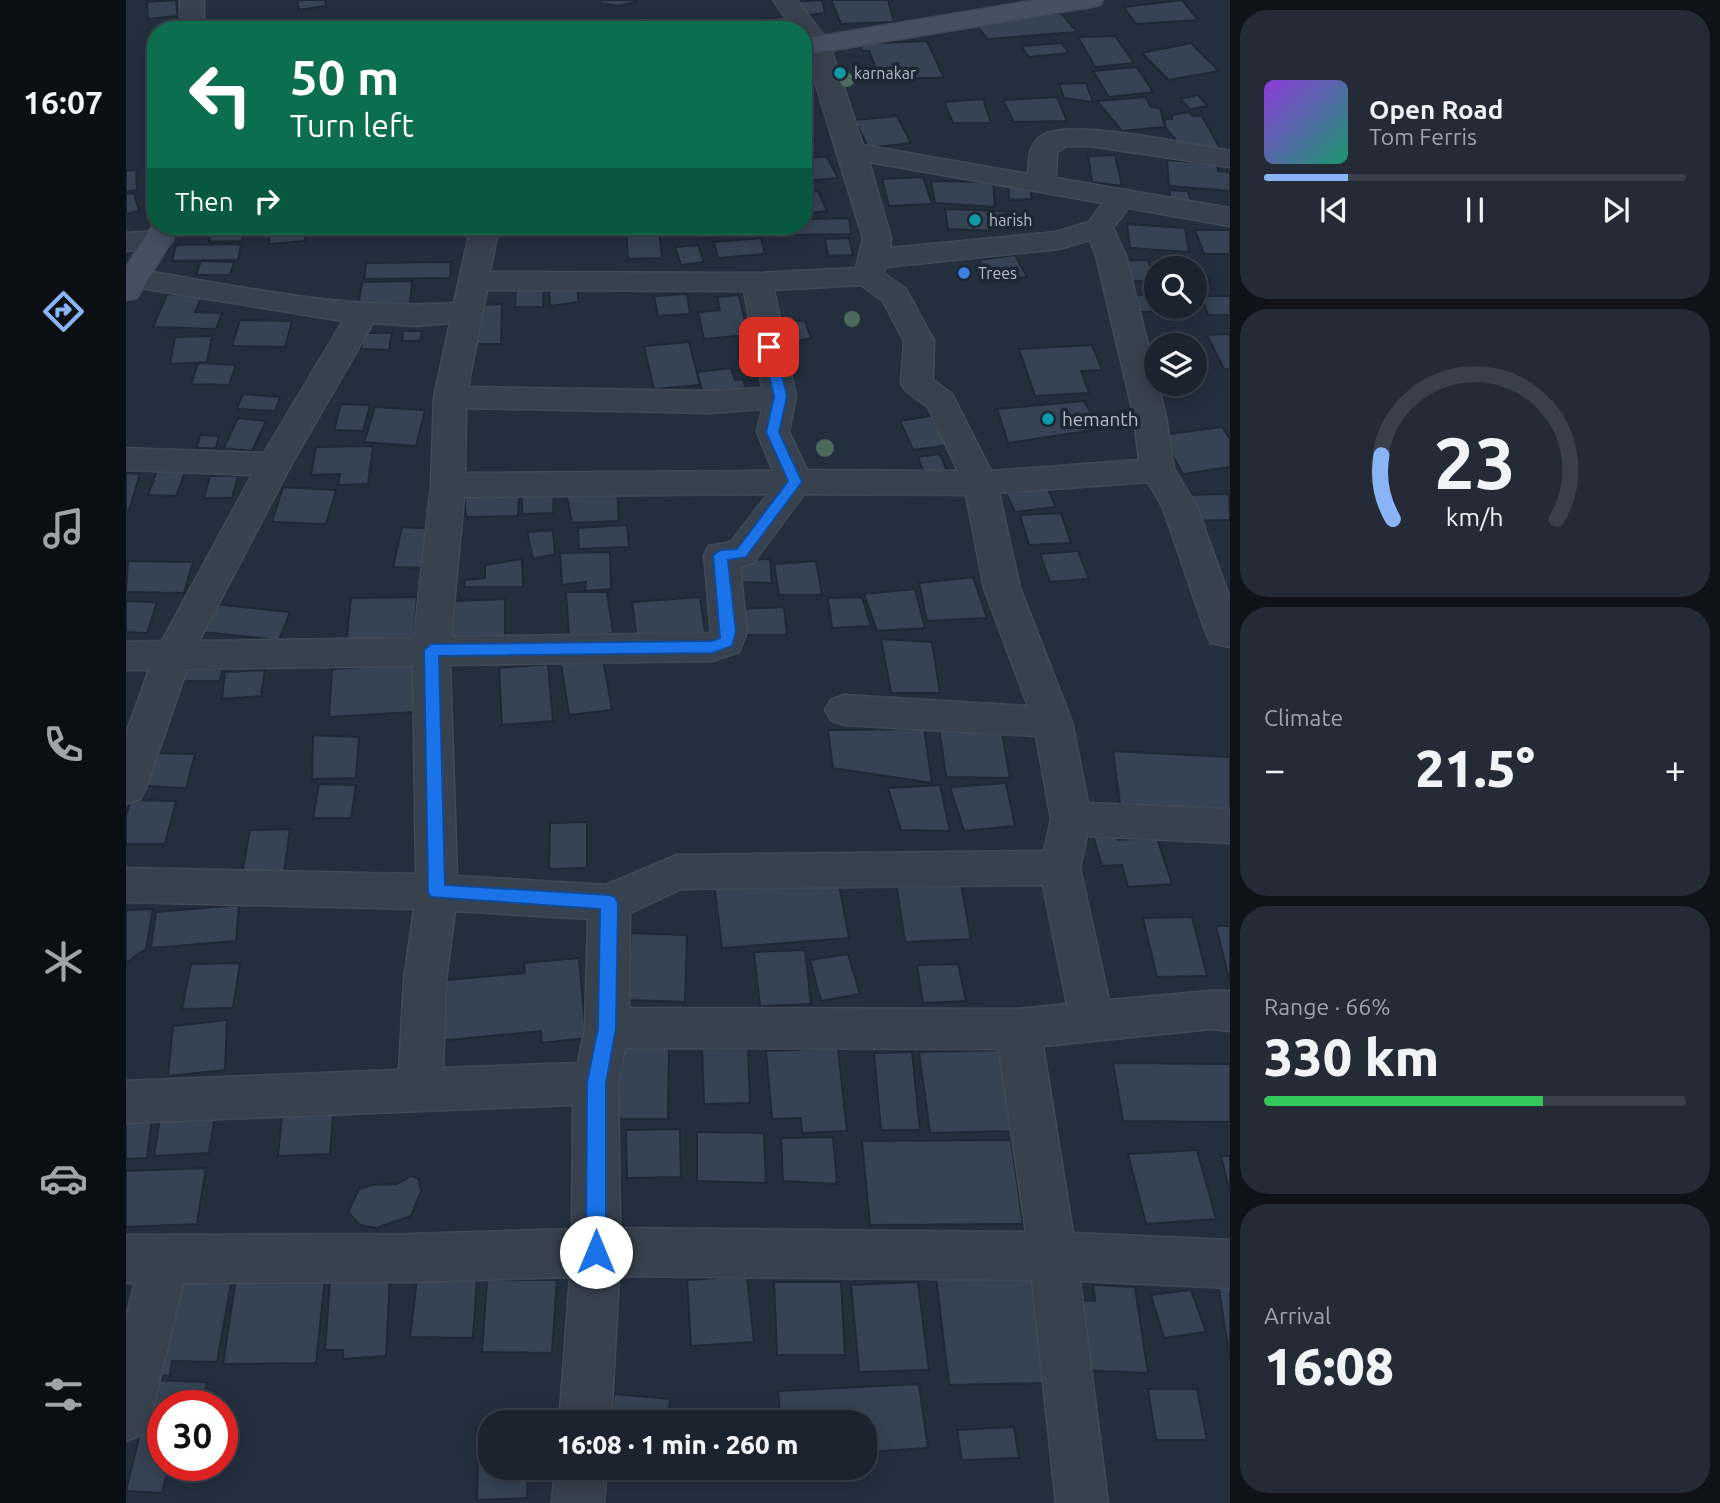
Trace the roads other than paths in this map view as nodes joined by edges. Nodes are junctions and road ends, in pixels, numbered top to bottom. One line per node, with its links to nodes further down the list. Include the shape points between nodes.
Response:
1 (192, 0): 4 (street)
2 (785, 0): 5 (street)
3 (1091, 0): 6 (main road)
4 (192, 21)
5 (796, 21)
6 (812, 45)
7 (812, 53): 8 (street)
8 (850, 150): 10 (street); 18 (street, via 877,238)
9 (1230, 159): 10 (street, via 1066,138 1052,141 1042,151)
10 (1042, 183): 11 (street)
11 (1120, 199): 12 (street); 13 (street)
12 (1230, 217)
13 (1099, 228): 18 (street, via 1059,240); 27 (street, via 1111,256 1150,417)
14 (155, 235): 17 (street)
15 (162, 235): 20 (main road)
16 (483, 235): 21 (street)
17 (126, 242)
18 (871, 267): 19 (street); 29 (street, via 895,296 919,341 917,384 941,401)
19 (757, 282): 21 (street); 24 (street)
20 (130, 284): 22 (street)
21 (471, 296): 22 (street, via 414,316); 23 (street)
22 (363, 313): 26 (street)
23 (450, 397): 24 (street, via 711,402); 30 (street)
24 (780, 397): 28 (street, via 773,432)
25 (126, 459): 26 (street)
26 (274, 465): 33 (street)
27 (1157, 470): 29 (street); 31 (street, via 1180,507 1224,633)
28 (795, 482): 29 (street); 30 (street); 32 (street, via 741,554 721,555 729,632 726,642 712,647)
29 (980, 483): 36 (street, via 1002,588)
30 (447, 485): 32 (street)
31 (1230, 633)
32 (431, 650): 33 (street); 42 (street)
33 (173, 655): 34 (street); 37 (street)
34 (126, 656)
35 (844, 710): 36 (street)
36 (1053, 722): 38 (street)
37 (126, 788)
38 (1071, 819): 39 (street); 40 (street)
39 (1230, 826)
40 (1060, 868): 43 (street, via 688,872 644,885); 45 (street)
41 (126, 885): 42 (street)
42 (437, 892): 43 (street); 49 (street, via 425,981)
43 (609, 903): 46 (street)
44 (1230, 1011): 45 (street)
45 (1093, 1021): 47 (street)
46 (607, 1028): 47 (street); 48 (street)
47 (1018, 1029): 52 (street)
48 (596, 1083): 49 (street); 51 (street)
49 (420, 1090): 50 (street)
50 (126, 1102)
51 (596, 1252): 52 (street); 53 (street); 55 (street)
52 (1053, 1256): 54 (street); 59 (street)
53 (145, 1259): 56 (street)
54 (1230, 1264)
55 (586, 1410)
56 (126, 1416)
57 (580, 1480): 58 (street)
58 (578, 1503)
59 (1082, 1503)

